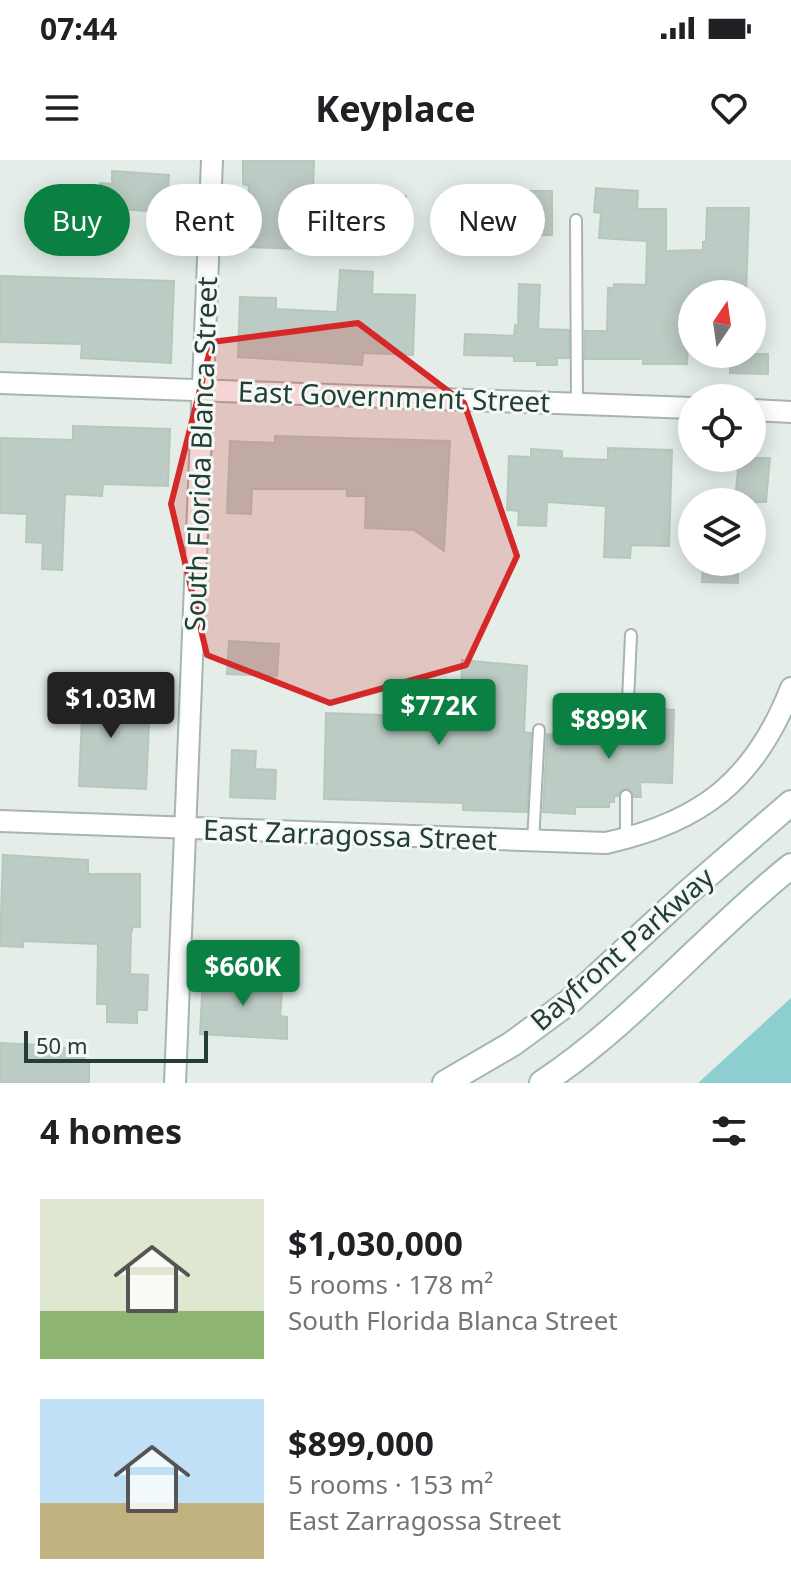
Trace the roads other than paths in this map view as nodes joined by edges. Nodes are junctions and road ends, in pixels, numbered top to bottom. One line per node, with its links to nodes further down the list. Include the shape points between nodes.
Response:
1 (212, 160): 4 (street, South Florida Blanca Street)
2 (576, 220): 5 (lane)
3 (0, 383): 4 (street, East Government Street)
4 (203, 390): 5 (street, East Government Street); 16 (street, South Florida Blanca Street)
5 (577, 404): 6 (street, East Government Street)
6 (678, 408)
7 (766, 411): 8 (street)
8 (791, 412)
9 (631, 635): 11 (lane)
10 (791, 688): 17 (street, East Zarragossa Street, via 756,757 732,784 694,813)
11 (627, 722)
12 (539, 730): 18 (lane)
13 (626, 796): 17 (lane)
14 (791, 803): 21 (main road, Bayfront Parkway, via 569,1002)
15 (0, 821): 16 (street, East Zarragossa Street)
16 (186, 829): 18 (street, East Zarragossa Street); 20 (street, South Florida Blanca Street)
17 (626, 839): 18 (street, East Zarragossa Street, via 589,845)
18 (533, 842)
19 (791, 866): 22 (main road, Bayfront Parkway, via 621,1021)
20 (175, 1083)
21 (445, 1083)
22 (542, 1083)

